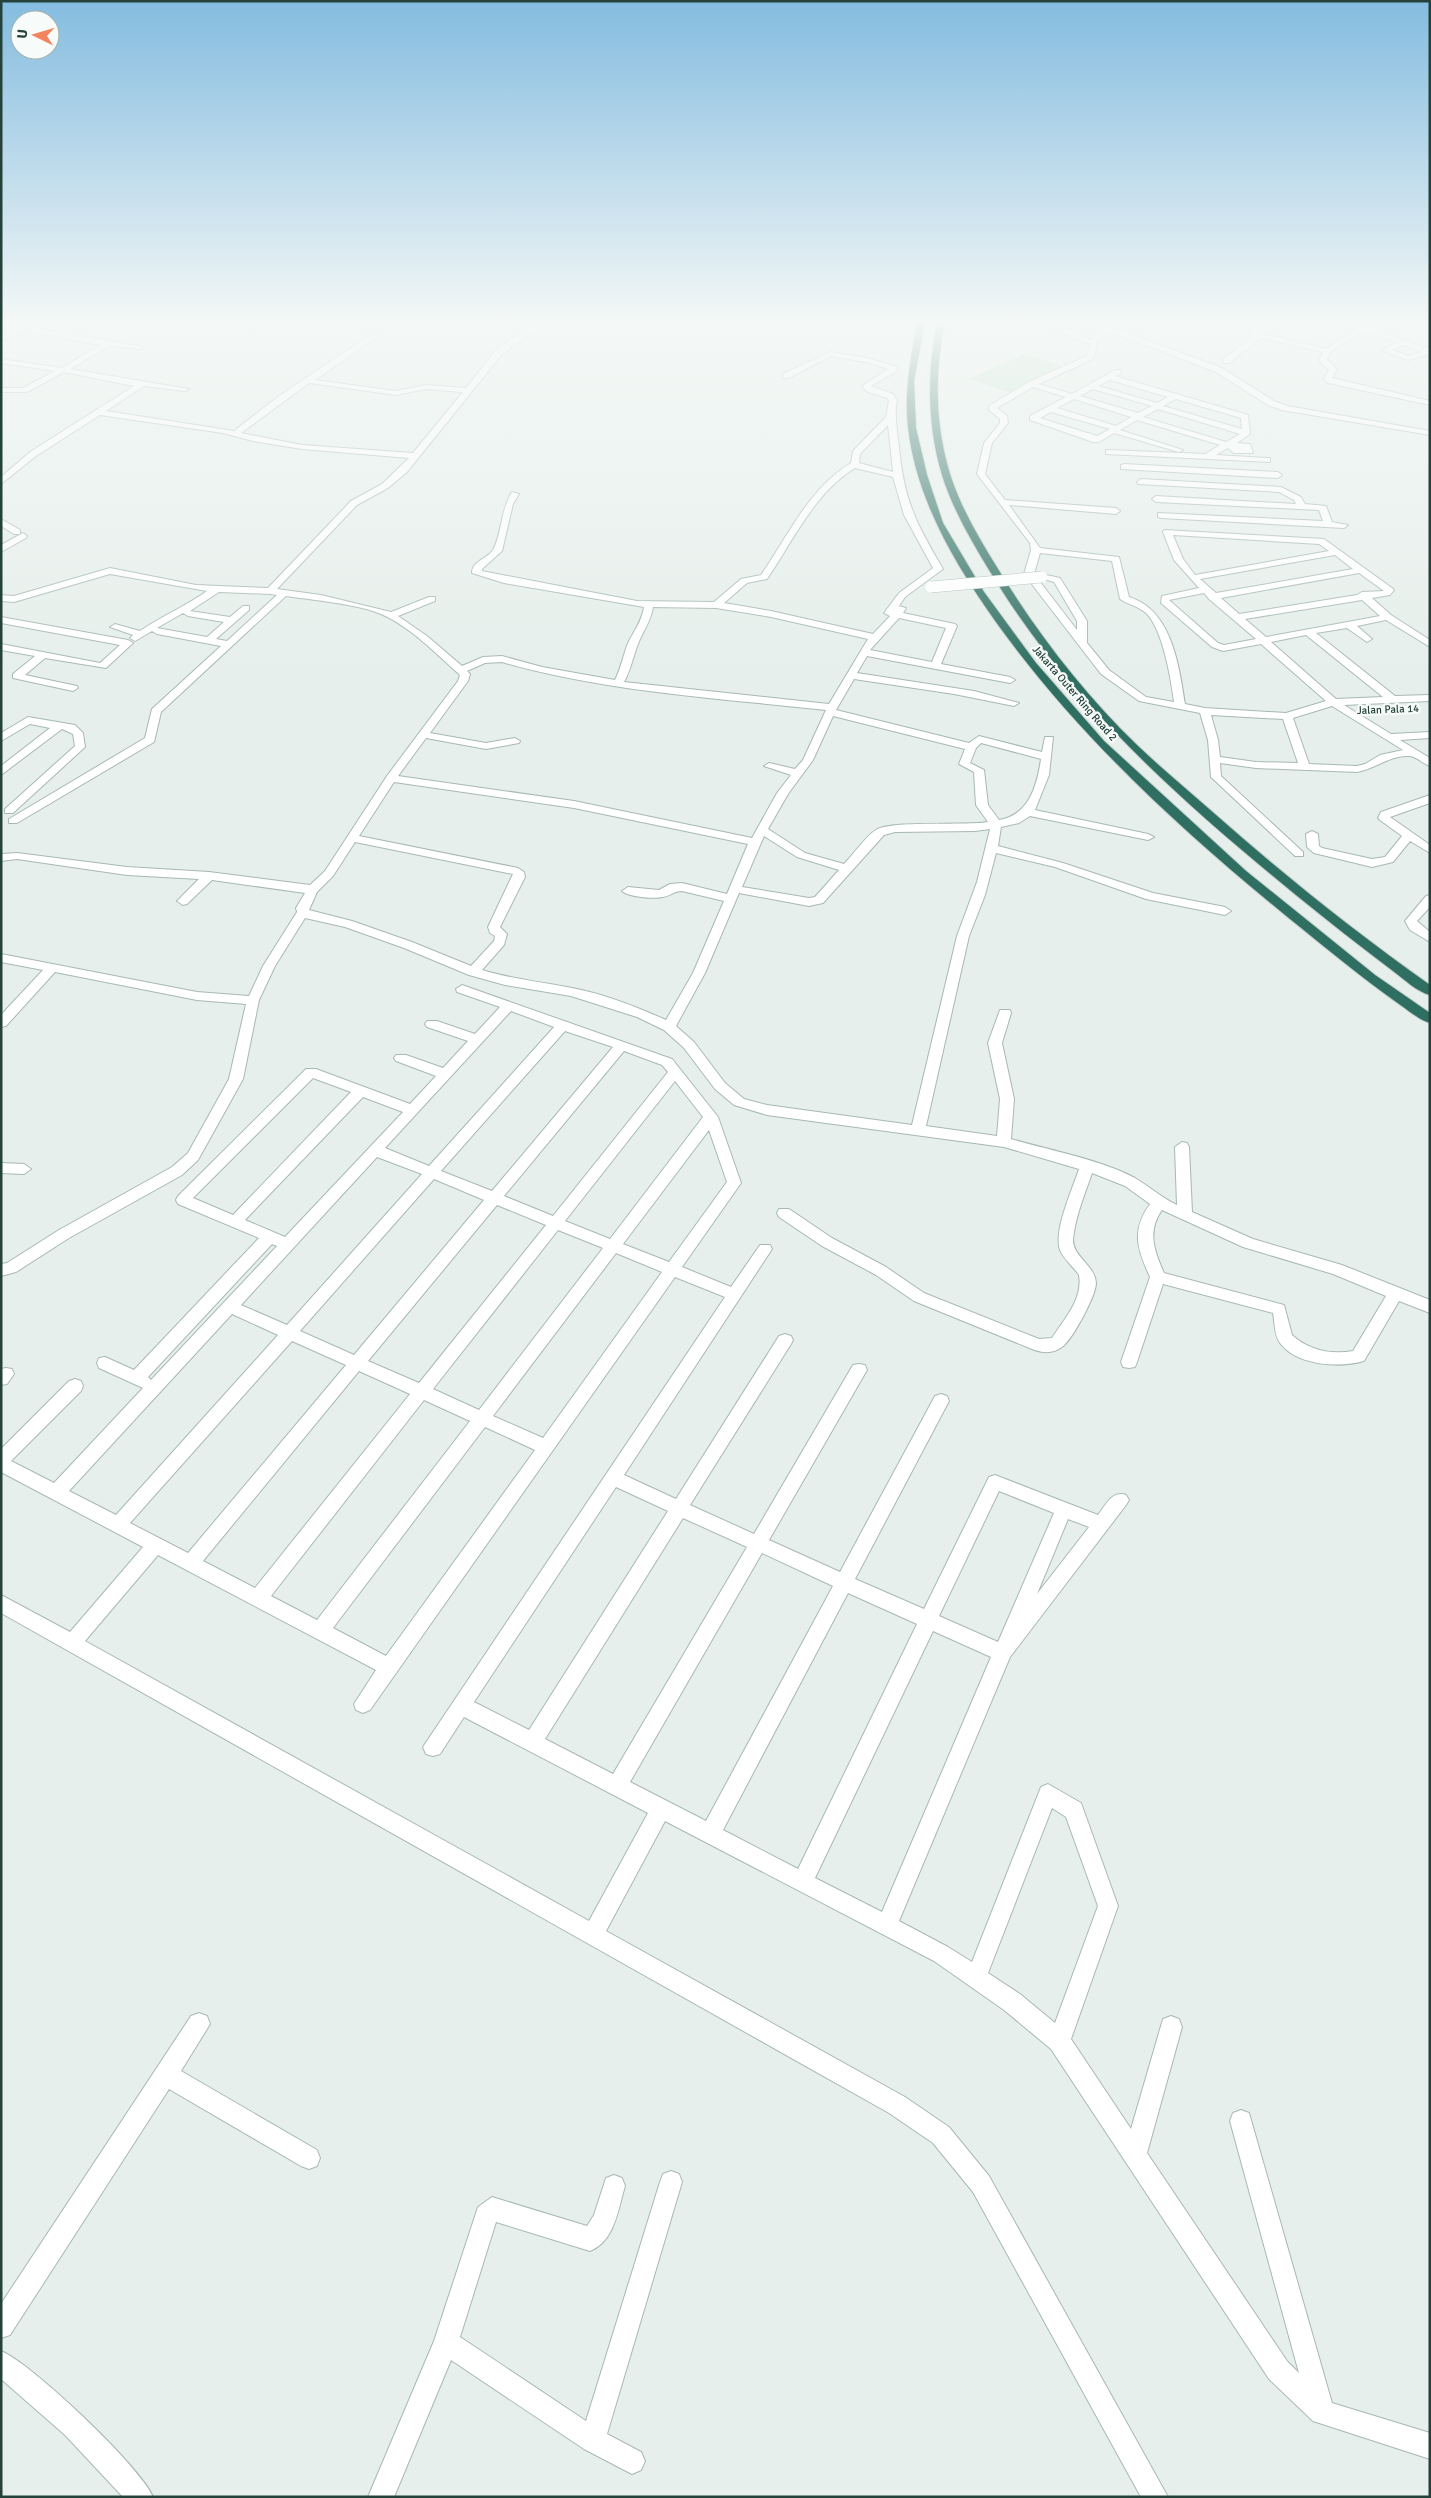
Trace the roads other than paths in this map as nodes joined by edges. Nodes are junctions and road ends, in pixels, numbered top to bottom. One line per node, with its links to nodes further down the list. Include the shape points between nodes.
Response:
1 (58, 439): 24 (street, via 33,454)
2 (259, 439): 14 (street, via 309,448)
3 (428, 439): 14 (street)
4 (870, 439): 18 (street, via 856,453)
5 (896, 439): 22 (street)
6 (914, 439): 138 (highway, Jakarta Outer Ring Road 2, via 923,476 944,531 980,593 1032,665 1100,744 1242,874 1371,978)
7 (938, 439): 134 (highway, Jakarta Outer Ring Road 2, via 946,475 964,519 1004,588 1058,662 1124,738 1264,864)
8 (992, 439): 29 (street, via 980,474)
9 (1145, 439): 16 (street)
10 (1206, 439): 12 (street)
11 (1239, 439): 12 (street)
12 (1229, 446): 15 (street); 16 (street)
13 (1109, 452): 16 (street)
14 (414, 456): 42 (street, via 396,478 350,507)
15 (1240, 456): 16 (street); 17 (street); 20 (street)
16 (1204, 457)
17 (1267, 460)
18 (855, 464): 22 (street); 49 (street, via 836,476 821,494 764,577 744,581)
19 (1124, 467): 20 (street)
20 (1245, 473): 21 (street)
21 (1260, 474): 23 (street); 26 (street)
22 (897, 475): 53 (street, via 917,534 938,569 902,595 889,613)
23 (1278, 475)
24 (1, 482)
25 (1141, 482): 26 (street)
26 (1264, 489): 30 (street, via 1281,490 1298,499)
27 (515, 494): 48 (street, via 509,504 497,551 477,568 477,573)
28 (1156, 499): 30 (street)
29 (1003, 502): 31 (street); 37 (street)
30 (1301, 506): 34 (street, via 1323,508)
31 (1116, 511)
32 (1161, 515): 34 (street)
33 (2, 523): 36 (street, via 20,534)
34 (1328, 524): 35 (street)
35 (1344, 525)
36 (1, 550)
37 (1036, 550): 66 (street, via 1029,574); 82 (street, via 1116,559 1125,599 1136,602 1154,617 1176,679)
38 (1337, 552): 39 (street); 40 (street); 40 (street, via 1323,539 1167,532 1179,560)
39 (1361, 570): 44 (street); 45 (street, via 1389,590)
40 (1193, 578): 44 (street)
41 (215, 590): 42 (street); 46 (street, via 110,571 14,599); 59 (street, via 139,636)
42 (270, 591): 43 (street)
43 (284, 593): 52 (street, via 358,604); 67 (street)
44 (1208, 594): 54 (street); 65 (street, via 1166,598 1164,601 1219,648)
45 (1362, 596): 54 (street); 55 (street)
46 (1, 598)
47 (432, 599): 52 (street)
48 (649, 605): 49 (street); 76 (street, via 647,617)
49 (716, 606): 62 (street, via 771,614)
50 (246, 608): 57 (street)
51 (188, 613): 57 (street)
52 (391, 615): 73 (street)
53 (897, 615): 62 (street); 66 (street, bridge, via 916,590 1042,577 1056,580 1082,621); 72 (street, via 952,626)
54 (1237, 617): 65 (street)
55 (1388, 617): 58 (street); 68 (street)
56 (1, 620): 71 (street, via 128,643 102,666)
57 (232, 620): 64 (street)
58 (1350, 625): 61 (street); 63 (street)
59 (116, 627)
60 (157, 631): 64 (street)
61 (1308, 632): 65 (street); 79 (street)
62 (873, 637): 70 (street)
63 (1367, 639)
64 (209, 640): 67 (street)
65 (1262, 641): 80 (street)
66 (1082, 643): 82 (street, via 1105,672 1132,692 1143,699)
67 (229, 644): 107 (street, via 156,711 150,740)
68 (1430, 644)
69 (1, 648): 71 (street)
70 (864, 652): 72 (street); 74 (street)
71 (43, 655): 77 (street, via 17,676)
72 (936, 665): 75 (street)
73 (461, 670): 76 (street, via 483,660 502,659 541,670); 89 (street, via 465,674 463,681)
74 (851, 675): 81 (street, via 931,689 977,693); 84 (street)
75 (1010, 680)
76 (618, 684): 84 (street)
77 (73, 688)
78 (1430, 698): 79 (street)
79 (1392, 700): 80 (street)
80 (1333, 702): 85 (street); 87 (street)
81 (1014, 703)
82 (1180, 706): 86 (street)
83 (1430, 707): 85 (street, Jalan Pala 14)
84 (831, 710): 95 (street); 103 (street, via 808,760)
85 (1346, 710): 91 (street)
86 (1205, 711): 87 (street); 98 (street)
87 (1287, 716): 101 (street)
88 (56, 726): 92 (street, via 28,720); 102 (street, via 56,731); 107 (street, via 77,730 80,747)
89 (425, 735): 94 (street, via 486,746); 104 (street)
90 (1430, 735): 91 (street)
91 (1389, 737): 96 (street)
92 (1, 738)
93 (1049, 739): 97 (street)
94 (515, 741)
95 (970, 747): 97 (street, via 979,738); 108 (street, via 964,764 979,770 982,806)
96 (1412, 752): 99 (street); 101 (street, via 1384,757 1362,768)
97 (1047, 757): 106 (street, via 1044,775)
98 (1213, 758): 101 (street, via 1256,765); 118 (street, via 1216,777)
99 (1430, 763)
100 (768, 766): 103 (street)
101 (1305, 767)
102 (1, 772)
103 (798, 773): 110 (street)
104 (391, 778): 114 (street); 115 (street, via 633,814)
105 (1429, 801): 112 (street, via 1385,814 1387,822)
106 (1028, 812): 108 (street, via 1015,821); 113 (street)
107 (8, 814): 109 (street)
108 (996, 825): 116 (street); 120 (street, via 880,832)
109 (1, 828)
110 (762, 830): 115 (street); 120 (street, via 801,855)
111 (1312, 834): 112 (street, via 1313,846 1318,851 1372,863 1389,860)
112 (1408, 836): 117 (street)
113 (1148, 837)
114 (352, 838): 122 (street, via 329,873); 132 (street, via 518,872 519,877 494,926 494,930 501,934 500,942)
115 (755, 842): 124 (street)
116 (991, 848): 127 (street, via 1059,865 1150,896); 151 (street, via 975,911 963,936)
117 (1430, 850)
118 (1299, 854)
119 (1, 858): 121 (street, via 17,856 118,870)
120 (847, 869): 124 (street, via 819,900 809,902)
121 (209, 876): 122 (street, via 304,887); 126 (street)
122 (311, 891): 128 (street)
123 (628, 891): 124 (street, via 660,894 682,887)
124 (733, 894): 142 (street, via 699,973)
125 (1430, 899): 129 (street, via 1410,921)
126 (183, 901)
127 (1225, 911)
128 (303, 912): 132 (street, via 408,945); 135 (street, via 269,966)
129 (1430, 938)
130 (1, 958): 131 (street)
131 (51, 969): 135 (street, via 197,996); 139 (street)
132 (473, 972): 142 (street, via 505,981 573,992 622,1006)
133 (462, 989): 136 (street)
134 (1430, 991)
135 (253, 1000): 169 (street, via 236,1079 190,1160 177,1171 79,1225 11,1268)
136 (509, 1006): 141 (street); 143 (street)
137 (1005, 1013): 152 (street, via 995,1043 1007,1099)
138 (1430, 1019)
139 (1, 1023)
140 (432, 1024): 143 (street)
141 (563, 1025): 144 (street); 158 (street)
142 (669, 1027): 151 (street, via 689,1045 720,1086 739,1102 767,1110)
143 (478, 1040): 147 (street)
144 (621, 1046): 146 (street, via 667,1062); 159 (street)
145 (401, 1058): 147 (street)
146 (675, 1072): 150 (street); 164 (street)
147 (446, 1074): 149 (street)
148 (360, 1091): 149 (street); 163 (street); 163 (street, via 311,1072 183,1200)
149 (412, 1110): 154 (street)
150 (712, 1117): 167 (street); 170 (street, via 734,1183)
151 (918, 1129): 152 (street)
152 (1004, 1142): 155 (street)
153 (1182, 1147): 162 (street)
154 (375, 1150): 158 (street); 166 (street)
155 (1087, 1166): 160 (street, via 1130,1182); 161 (street, via 1065,1239 1067,1253 1090,1279 1088,1291 1058,1342 1050,1346 1038,1345 919,1297)
156 (1, 1168): 157 (street)
157 (24, 1169)
158 (431, 1173): 159 (street); 176 (street)
159 (494, 1198): 164 (street); 180 (street)
160 (1159, 1203): 162 (street); 171 (street, via 1146,1224 1146,1239)
161 (784, 1213)
162 (1185, 1215): 172 (street, via 1248,1243 1337,1269)
163 (235, 1222): 165 (street)
164 (556, 1223): 167 (street); 185 (street)
165 (269, 1237): 166 (street); 182 (street)
166 (287, 1244): 174 (street)
167 (613, 1246): 170 (street); 187 (street)
168 (765, 1249): 173 (street)
169 (1, 1270)
170 (672, 1270): 173 (street); 188 (street)
171 (1158, 1276): 172 (street, via 1279,1308 1286,1338 1296,1348 1330,1359 1348,1360 1358,1356); 178 (street)
172 (1396, 1293): 175 (street)
173 (734, 1294): 190 (street)
174 (229, 1306): 176 (street); 184 (street)
175 (1430, 1307)
176 (289, 1333): 180 (street); 196 (street)
177 (784, 1340): 193 (street)
178 (1129, 1362)
179 (105, 1363): 182 (street)
180 (357, 1363): 185 (street); 199 (street)
181 (859, 1370): 197 (street)
182 (136, 1378): 184 (street)
183 (75, 1386): 189 (street)
184 (154, 1386): 191 (street)
185 (422, 1392): 187 (street); 201 (street)
186 (941, 1400): 200 (street)
187 (482, 1419): 188 (street); 204 (street)
188 (546, 1447): 207 (street)
189 (1, 1462): 191 (street)
190 (612, 1478): 193 (street); 209 (street)
191 (56, 1493): 196 (street)
192 (1120, 1500): 195 (street)
193 (679, 1508): 197 (street); 210 (street)
194 (1064, 1509): 195 (street); 203 (street, via 995,1482); 206 (street)
195 (1101, 1524): 206 (street)
196 (118, 1525): 198 (street)
197 (758, 1543): 200 (street); 212 (street)
198 (155, 1545): 199 (street); 205 (street)
199 (190, 1564): 201 (street)
200 (844, 1582): 203 (street); 214 (street)
201 (258, 1598): 204 (street)
202 (1, 1603): 205 (street)
203 (929, 1620): 206 (street); 215 (street)
204 (320, 1631): 207 (street)
205 (72, 1643): 217 (street)
206 (1002, 1653): 216 (street)
207 (389, 1667): 208 (street)
208 (363, 1704)
209 (461, 1705): 210 (street); 211 (street)
210 (532, 1742): 212 (street)
211 (433, 1747)
212 (617, 1786): 213 (street)
213 (661, 1809): 214 (street); 217 (street)
214 (710, 1834): 215 (street)
215 (802, 1882): 216 (street)
216 (886, 1926): 218 (street, via 941,1954)
217 (593, 1935): 237 (street, via 897,2105 941,2135 981,2184)
218 (976, 1978): 221 (street, via 1012,2002); 221 (street, via 1048,1794 1074,1810 1108,1906)
219 (199, 2024): 222 (street)
220 (1171, 2026): 224 (street)
221 (1059, 2041): 224 (street)
222 (166, 2075): 225 (street); 228 (street)
223 (1241, 2121): 231 (street)
224 (1135, 2154): 231 (street, via 1278,2370)
225 (309, 2158)
226 (671, 2182): 232 (street)
227 (614, 2186): 229 (street, via 597,2234 590,2239 492,2209 481,2228)
228 (1, 2326)
229 (446, 2342): 232 (street); 236 (street)
230 (1, 2363): 235 (street, via 34,2388 112,2464)
231 (1322, 2412): 233 (street)
232 (593, 2440): 234 (street)
233 (1430, 2446)
234 (632, 2460)
235 (140, 2497)
236 (382, 2497)
237 (1155, 2497)

